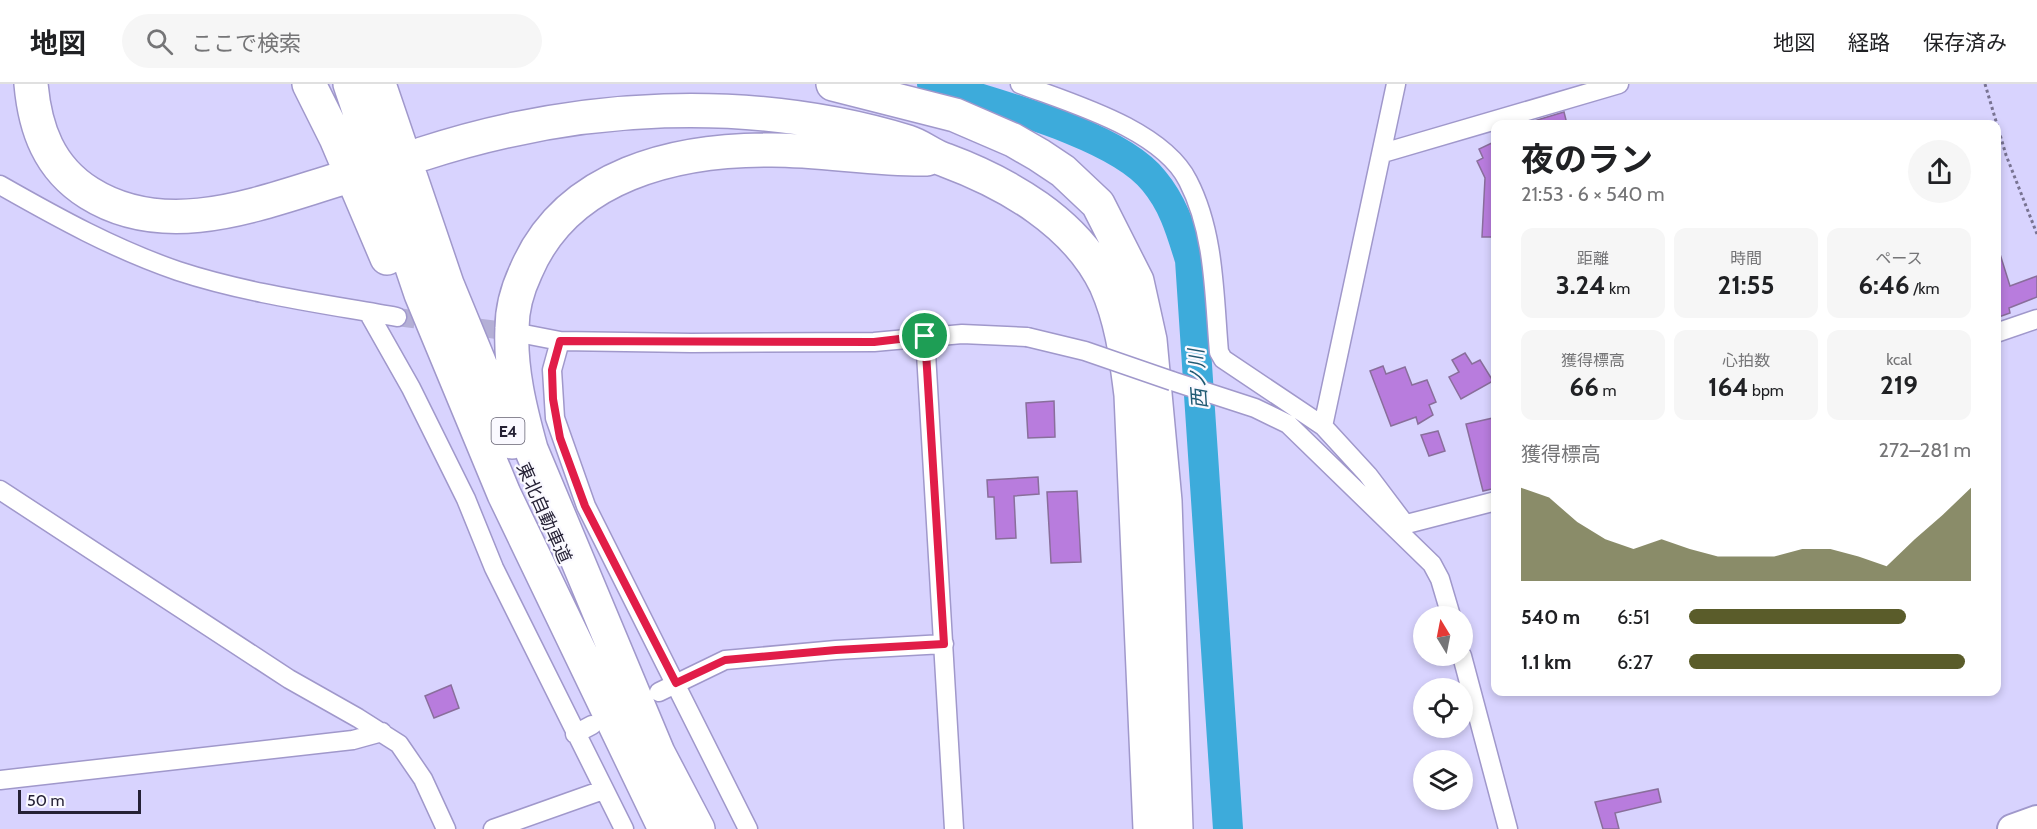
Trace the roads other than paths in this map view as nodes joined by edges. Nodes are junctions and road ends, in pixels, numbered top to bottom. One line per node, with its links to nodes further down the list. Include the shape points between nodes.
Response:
1 (31, 84): 2 (highway, via 37,124 60,169 75,184 112,206 162,217 195,216 247,206 337,170 209,195 168,198 124,191 97,175 64,141 55,121)
2 (50, 84)
3 (309, 84): 27 (highway, via 447,397 496,498)
4 (350, 84): 27 (highway, 東北自動車道 / E4, via 421,294)
5 (379, 84): 36 (highway, 東北自動車道 / E4, via 443,273 489,388 566,564)
6 (833, 84): 15 (highway, via 955,116 1013,140 1076,183 1098,204)
7 (1020, 84): 23 (street, via 1119,124 1151,143 1177,167 1187,179 1204,220 1219,352 1223,359)
8 (1396, 84): 12 (street)
9 (1619, 84): 10 (street)
10 (1496, 120)
11 (1491, 121): 12 (street)
12 (1383, 153): 23 (street)
13 (941, 159): 15 (highway, via 912,143 840,126 769,114 690,110 612,113 418,145 492,114 605,96 676,92 805,101 935,130 1007,156 1059,187); 36 (highway, via 894,160 771,150 676,159 624,175 586,196 561,216 531,258 512,327 519,406 531,449); 47 (highway, via 1004,185 1071,235 1105,283 1124,332 1131,395)
14 (0, 185): 16 (street, via 77,230 177,270 252,290)
15 (1112, 230): 48 (highway, via 1137,281 1156,389 1170,612)
16 (368, 312): 17 (street); 35 (street, via 395,355)
17 (398, 317)
18 (2037, 319): 19 (street)
19 (2001, 331)
20 (524, 334): 22 (street)
21 (925, 336): 22 (street, via 874,342); 26 (street, bridge, via 1027,337 1085,351 1255,408 1288,424 1364,501); 29 (street)
22 (560, 341): 31 (street, via 552,370 560,438 585,506)
23 (1323, 426): 26 (street, via 1368,475)
24 (0, 490): 34 (street, via 289,679)
25 (1491, 502): 26 (street)
26 (1400, 525): 28 (street, via 1432,564)
27 (543, 580): 43 (highway, 東北自動車道 / E4)
28 (1448, 606)
29 (944, 644): 31 (street, via 725,660); 46 (street)
30 (1465, 666): 49 (street)
31 (676, 683): 32 (street); 45 (street)
32 (659, 692)
33 (592, 725): 35 (street)
34 (382, 732): 37 (street, via 353,740); 40 (street, via 408,754)
35 (575, 734): 38 (street)
36 (664, 767): 44 (highway, 東北自動車道 / E4)
37 (0, 780)
38 (603, 790): 41 (street); 42 (street)
39 (2037, 820): 50 (main road)
40 (446, 829)
41 (493, 829)
42 (624, 829)
43 (665, 829)
44 (698, 829)
45 (748, 829)
46 (954, 829)
47 (1150, 829)
48 (1176, 829)
49 (1508, 829)
50 (2012, 829)

